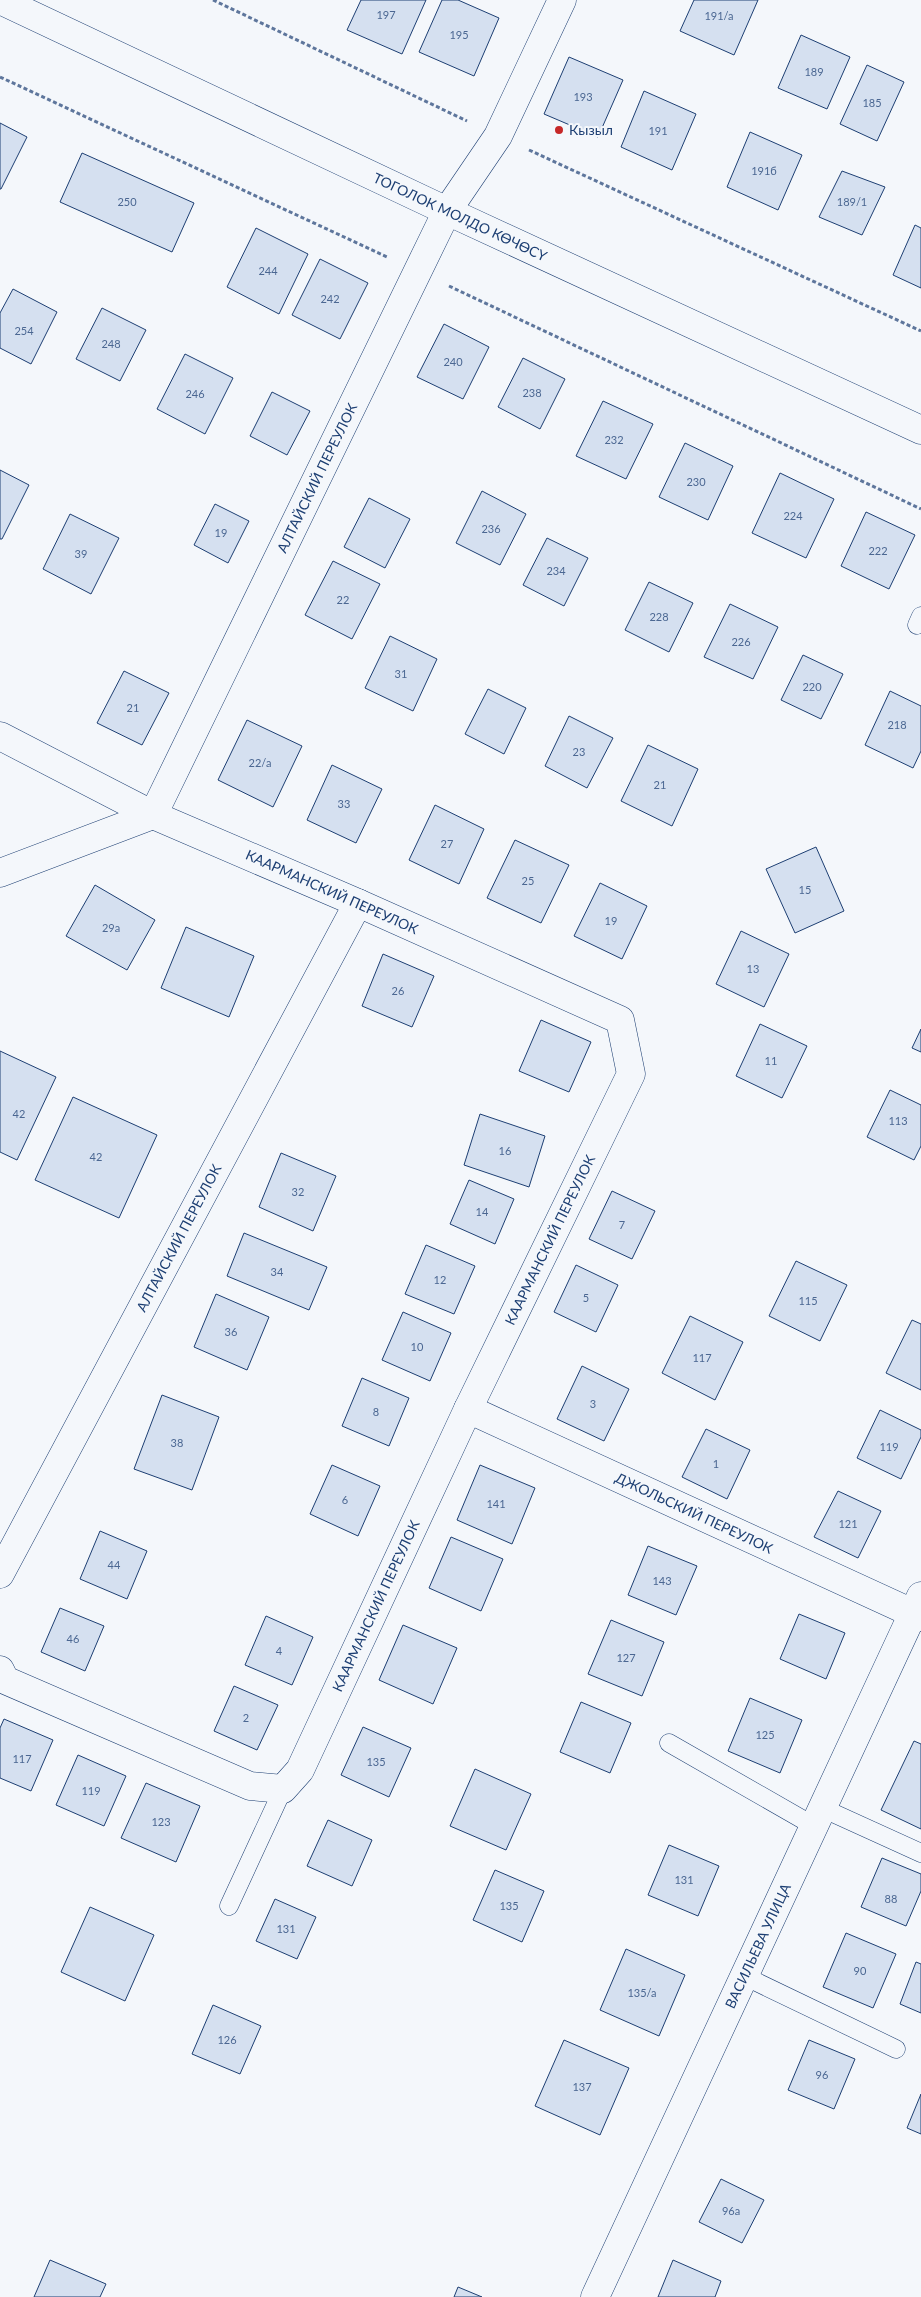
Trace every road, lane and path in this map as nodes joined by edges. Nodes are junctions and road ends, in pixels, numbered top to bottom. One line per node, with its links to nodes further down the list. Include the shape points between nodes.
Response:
1 (0, 0): 6 (street, ТОГОЛОК МОЛДО КӨЧӨСҮ)
2 (213, 0): 5 (path)
3 (562, 0): 5 (street, АЛТАЙСКИЙ ПЕРЕУЛОК)
4 (0, 77): 7 (path)
5 (498, 136): 6 (street, АЛТАЙСКИЙ ПЕРЕУЛОК); 8 (path)
6 (447, 211): 7 (street, АЛТАЙСКИЙ ПЕРЕУЛОК); 9 (street, ТОГОЛОК МОЛДО КӨЧӨСҮ)
7 (418, 272): 10 (path); 12 (street, АЛТАЙСКИЙ ПЕРЕУЛОК)
8 (921, 331)
9 (921, 430)
10 (921, 508)
11 (0, 736): 12 (street, КААРМАНСКИЙ ПЕРЕУЛОК)
12 (153, 815): 13 (street); 14 (street, КААРМАНСКИЙ ПЕРЕУЛОК)
13 (0, 873)
14 (358, 903): 15 (street, КААРМАНСКИЙ ПЕРЕУЛОК, via 620,1020 631,1074); 16 (street, АЛТАЙСКИЙ ПЕРЕУЛОК)
15 (468, 1409): 17 (street, ДЖОЛЬСКИЙ ПЕРЕУЛОК); 20 (street, КААРМАНСКИЙ ПЕРЕУЛОК, via 300,1770)
16 (0, 1574)
17 (918, 1609): 21 (street, ВАСИЛЬЕВА УЛИЦА)
18 (2, 1680): 20 (street, via 250,1786)
19 (669, 1743): 21 (lane)
20 (283, 1789): 23 (lane)
21 (818, 1817): 22 (lane); 24 (street, ВАСИЛЬЕВА УЛИЦА)
22 (921, 1853)
23 (229, 1906)
24 (744, 1976): 25 (lane); 26 (street, ВАСИЛЬЕВА УЛИЦА)
25 (896, 2049)
26 (595, 2297)

